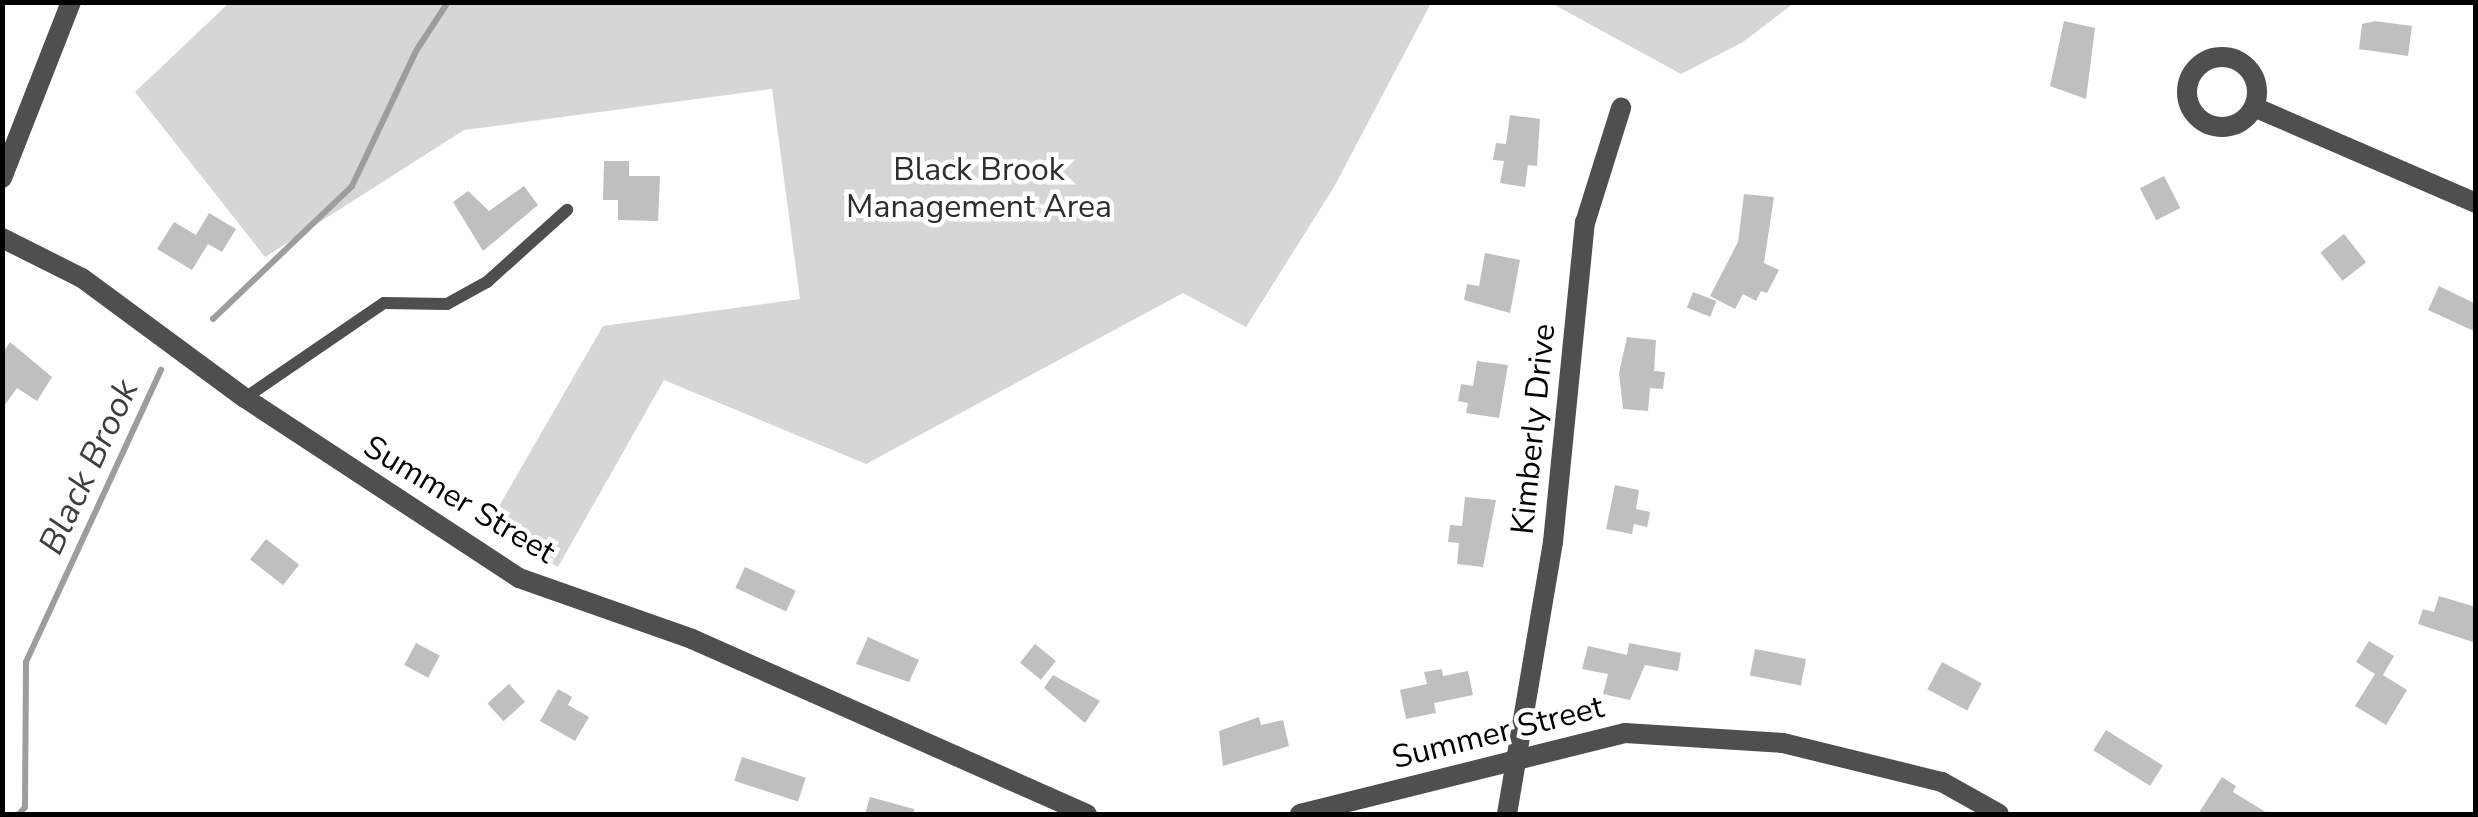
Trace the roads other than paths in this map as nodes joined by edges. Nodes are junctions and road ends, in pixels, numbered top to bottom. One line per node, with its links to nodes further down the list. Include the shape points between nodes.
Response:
1 (71, 2): 4 (street)
2 (2254, 107): 5 (street)
3 (1621, 108): 9 (street, Kimberly Drive, via 1585,223 1554,542)
4 (2, 178)
5 (2476, 203)
6 (567, 210): 8 (lane, via 487,282 447,304 384,303)
7 (2, 238): 8 (street, Summer Street, via 82,278)
8 (245, 398): 10 (street, Summer Street, via 519,578 692,638)
9 (1519, 758): 11 (street, Summer Street); 12 (street, Kimberly Drive); 13 (street, Summer Street, via 1625,732 1764,741 1942,782)
10 (1087, 814)
11 (1300, 814)
12 (1507, 814)
13 (2000, 814)

